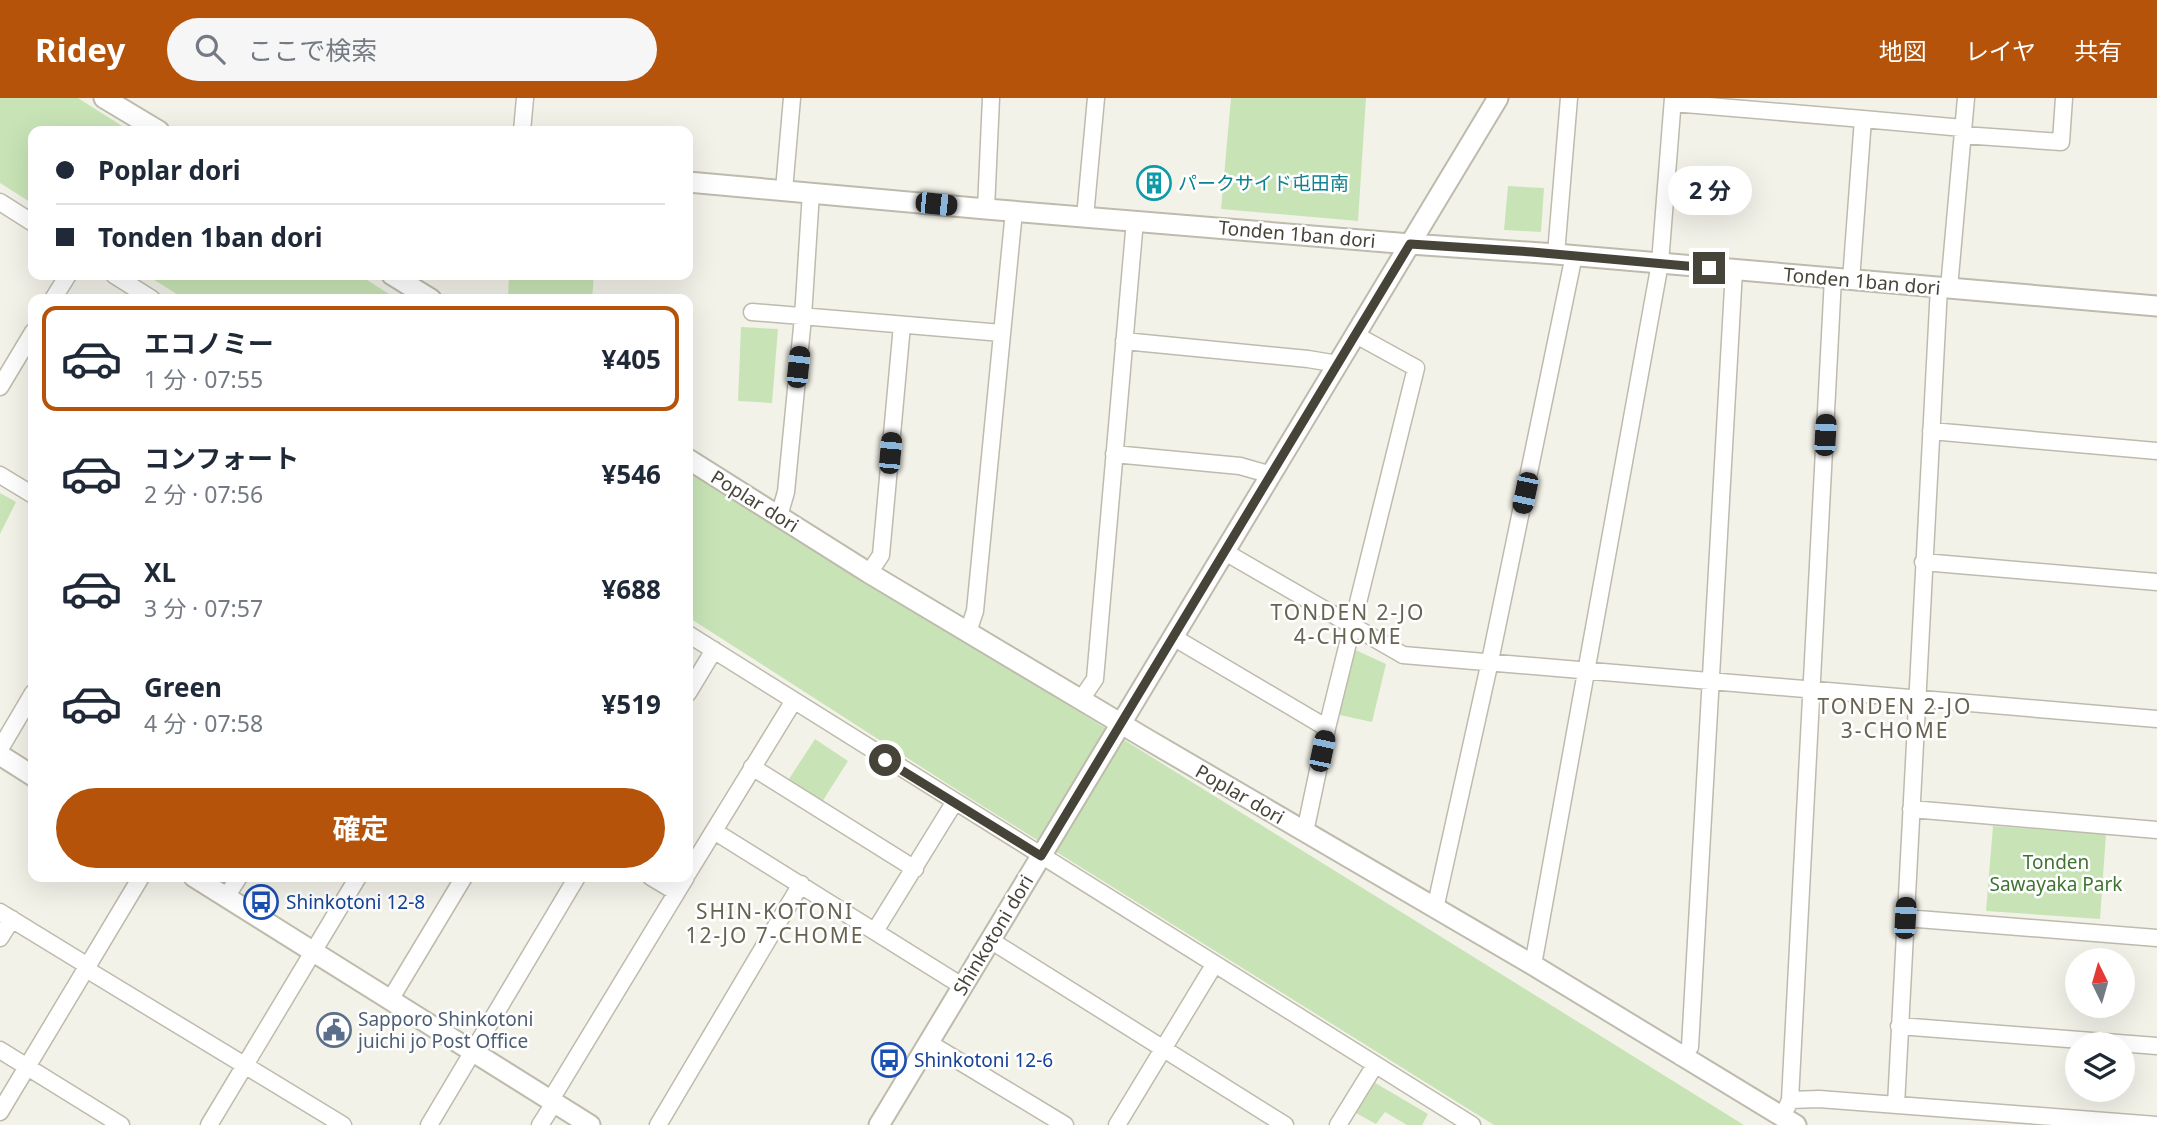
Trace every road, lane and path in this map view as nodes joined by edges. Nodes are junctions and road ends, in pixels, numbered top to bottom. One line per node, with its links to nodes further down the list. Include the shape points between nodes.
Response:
1 (525, 98): 13 (street)
2 (792, 98): 16 (street)
3 (991, 98): 19 (street)
4 (1096, 98): 21 (street)
5 (1498, 98): 24 (street, Shinkotoni dori)
6 (1569, 98): 25 (street)
7 (1966, 98): 14 (street)
8 (2064, 98): 14 (street, via 2061,142)
9 (109, 99): 12 (street)
10 (1673, 101): 11 (street); 26 (street)
11 (1863, 119): 14 (street); 28 (street)
12 (151, 126)
13 (522, 126)
14 (1963, 132): 31 (street)
15 (693, 182): 16 (street, Tonden 1ban dori)
16 (784, 190): 17 (street, Tonden 1ban dori)
17 (811, 192): 19 (street, Tonden 1ban dori); 36 (street)
18 (0, 202): 22 (street)
19 (986, 209): 20 (street, Tonden 1ban dori)
20 (1014, 211): 21 (street, Tonden 1ban dori); 38 (street)
21 (1085, 217): 23 (street, Tonden 1ban dori)
22 (28, 220)
23 (1135, 220): 24 (street, Tonden 1ban dori); 41 (street)
24 (1410, 244): 25 (street, Tonden 1ban dori); 39 (street, Shinkotoni dori)
25 (1565, 254): 26 (street, Tonden 1ban dori); 61 (street)
26 (1660, 262): 27 (street, Tonden 1ban dori); 62 (street)
27 (1734, 270): 28 (street, Tonden 1ban dori); 63 (street)
28 (1842, 279): 31 (street, Tonden 1ban dori); 65 (street)
29 (122, 280): 32 (street)
30 (400, 280): 33 (street)
31 (1944, 288): 34 (street, Tonden 1ban dori); 44 (street)
32 (144, 294)
33 (423, 294)
34 (2157, 306)
35 (752, 312): 36 (street)
36 (803, 317): 37 (street); 51 (street, via 786,492)
37 (902, 325): 38 (street); 54 (street, via 881,555)
38 (1002, 333): 57 (street, via 975,611)
39 (1356, 335): 42 (street, Shinkotoni dori); 56 (street, via 1416,368)
40 (28, 340): 43 (street)
41 (1124, 341): 42 (street); 46 (street)
42 (1339, 364): 49 (street, Shinkotoni dori)
43 (0, 387)
44 (1931, 431): 45 (street); 53 (street)
45 (2157, 451)
46 (1114, 454): 49 (street, via 1240,466); 66 (street, via 1095,679)
47 (693, 462): 51 (street, Poplar dori)
48 (0, 475): 50 (street)
49 (1272, 475): 52 (street, Shinkotoni dori)
50 (28, 492)
51 (779, 516): 54 (street, Poplar dori)
52 (1224, 552): 56 (street); 59 (street, Shinkotoni dori)
53 (1923, 562): 55 (street); 67 (street)
54 (869, 573): 57 (street, Poplar dori)
55 (2157, 582)
56 (1353, 625): 61 (street, via 1403,655); 72 (street)
57 (968, 632): 66 (street, Poplar dori)
58 (693, 637): 60 (street)
59 (1173, 637): 71 (street, Shinkotoni dori); 72 (street)
60 (714, 650): 64 (street); 69 (street)
61 (1490, 661): 62 (street); 96 (street)
62 (1588, 670): 63 (street); 105 (street)
63 (1710, 681): 65 (street); 115 (street, via 1690,1047)
64 (693, 686)
65 (1811, 689): 67 (street); 122 (street)
66 (1082, 698): 71 (street, Poplar dori)
67 (1917, 699): 70 (street); 78 (street)
68 (28, 701): 73 (street)
69 (793, 702): 75 (street); 77 (street)
70 (2157, 719)
71 (1121, 723): 81 (street, Poplar dori); 82 (street, Shinkotoni dori)
72 (1326, 728): 81 (street)
73 (0, 749)
74 (0, 755): 76 (street)
75 (752, 767): 80 (street); 84 (street)
76 (28, 773)
77 (954, 803): 82 (street); 84 (street)
78 (1911, 809): 79 (street); 98 (street)
79 (2157, 830)
80 (714, 831): 83 (street); 93 (street)
81 (1305, 832): 96 (street, Poplar dori)
82 (1041, 856): 102 (street, Shinkotoni dori); 104 (street)
83 (693, 865)
84 (915, 869): 99 (street)
85 (138, 882): 106 (street)
86 (202, 882): 95 (street)
87 (236, 882): 95 (street)
88 (355, 882): 103 (street)
89 (461, 882): 108 (street)
90 (575, 882): 114 (street)
91 (660, 882): 94 (street)
92 (682, 882): 94 (street)
93 (801, 884): 99 (street); 130 (street)
94 (676, 892): 119 (street)
95 (226, 897): 103 (street)
96 (1435, 909): 105 (street, Poplar dori)
97 (6, 915): 100 (street); 106 (street)
98 (1905, 918): 101 (street); 109 (street)
99 (875, 931): 107 (street)
100 (0, 938)
101 (2157, 938)
102 (990, 940): 107 (street, Shinkotoni dori); 112 (street)
103 (312, 951): 108 (street); 117 (street)
104 (1214, 965): 112 (street); 116 (street)
105 (1533, 965): 115 (street, Poplar dori)
106 (87, 967): 117 (street); 118 (street)
107 (962, 986): 110 (street, Shinkotoni dori)
108 (390, 1000): 114 (street)
109 (1899, 1026): 111 (street); 120 (street)
110 (929, 1043): 131 (street, Shinkotoni dori); 132 (street)
111 (2157, 1046)
112 (1163, 1049): 133 (street); 134 (street)
113 (0, 1050): 118 (street)
114 (473, 1052): 119 (street); 127 (street)
115 (1681, 1057): 122 (street, Poplar dori)
116 (1374, 1065): 123 (street); 135 (street)
117 (245, 1066): 125 (street); 126 (street)
118 (27, 1067): 121 (street); 124 (street)
119 (552, 1102): 128 (street); 129 (street)
120 (1896, 1105): 122 (street, via 1819,1099); 137 (street)
121 (0, 1112)
122 (1789, 1114)
123 (1449, 1119): 136 (street)
124 (121, 1125)
125 (209, 1125)
126 (343, 1125)
127 (429, 1125)
128 (540, 1125)
129 (590, 1125)
130 (658, 1125)
131 (879, 1125)
132 (1065, 1125)
133 (1117, 1125)
134 (1285, 1125)
135 (1338, 1125)
136 (1472, 1125)
137 (2157, 1125)

